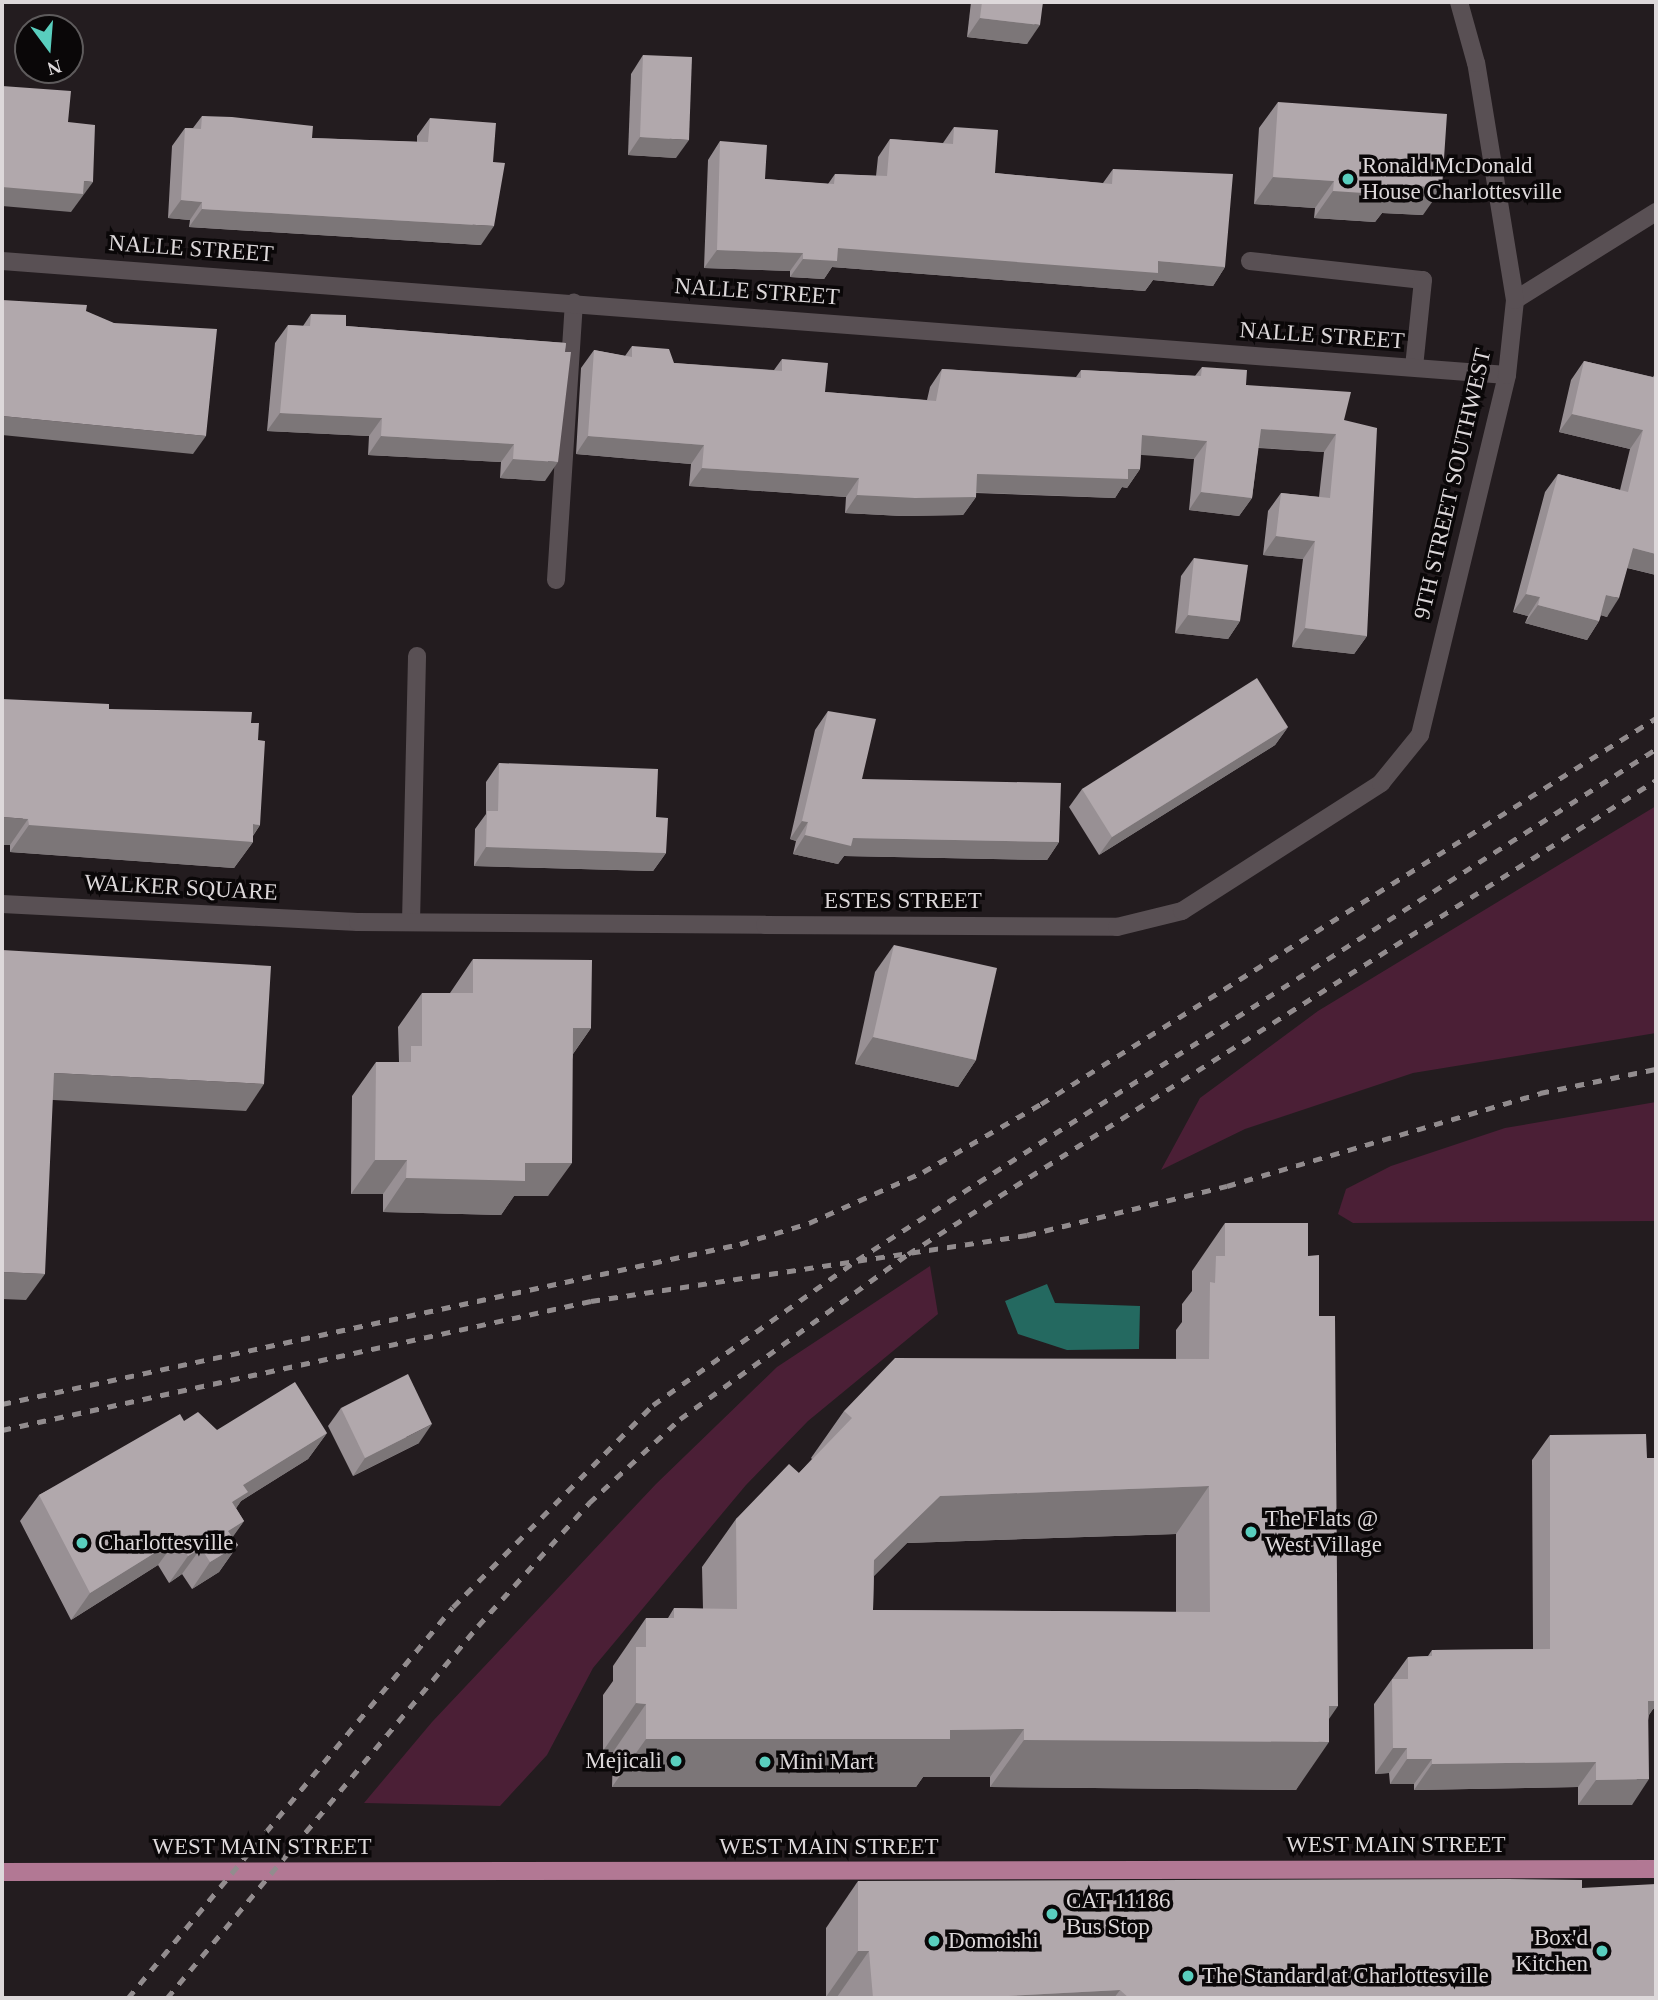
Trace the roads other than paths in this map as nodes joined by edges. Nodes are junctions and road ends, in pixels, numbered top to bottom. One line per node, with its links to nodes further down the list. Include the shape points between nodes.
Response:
1 (1460, 2): 5 (street, 9TH STREET SOUTHWEST, via 1476,62)
2 (1656, 212): 5 (street)
3 (2, 261): 6 (street, NALLE STREET)
4 (1250, 261): 7 (street, via 1423,280)
5 (1515, 300): 8 (street, 9TH STREET SOUTHWEST)
6 (574, 303): 7 (street, NALLE STREET); 9 (street)
7 (1414, 368): 8 (street, NALLE STREET)
8 (1507, 375): 11 (street, 9TH STREET SOUTHWEST, via 1420,735)
9 (556, 580)
10 (417, 656): 14 (street)
11 (1402, 765): 14 (street, ESTES STREET, via 1182,911 1147,923)
12 (2, 904): 13 (street, WALKER SQUARE)
13 (358, 922): 14 (street, ESTES STREET)
14 (411, 922)
15 (1656, 1870): 16 (main road, WEST MAIN STREET)
16 (6, 1872)

